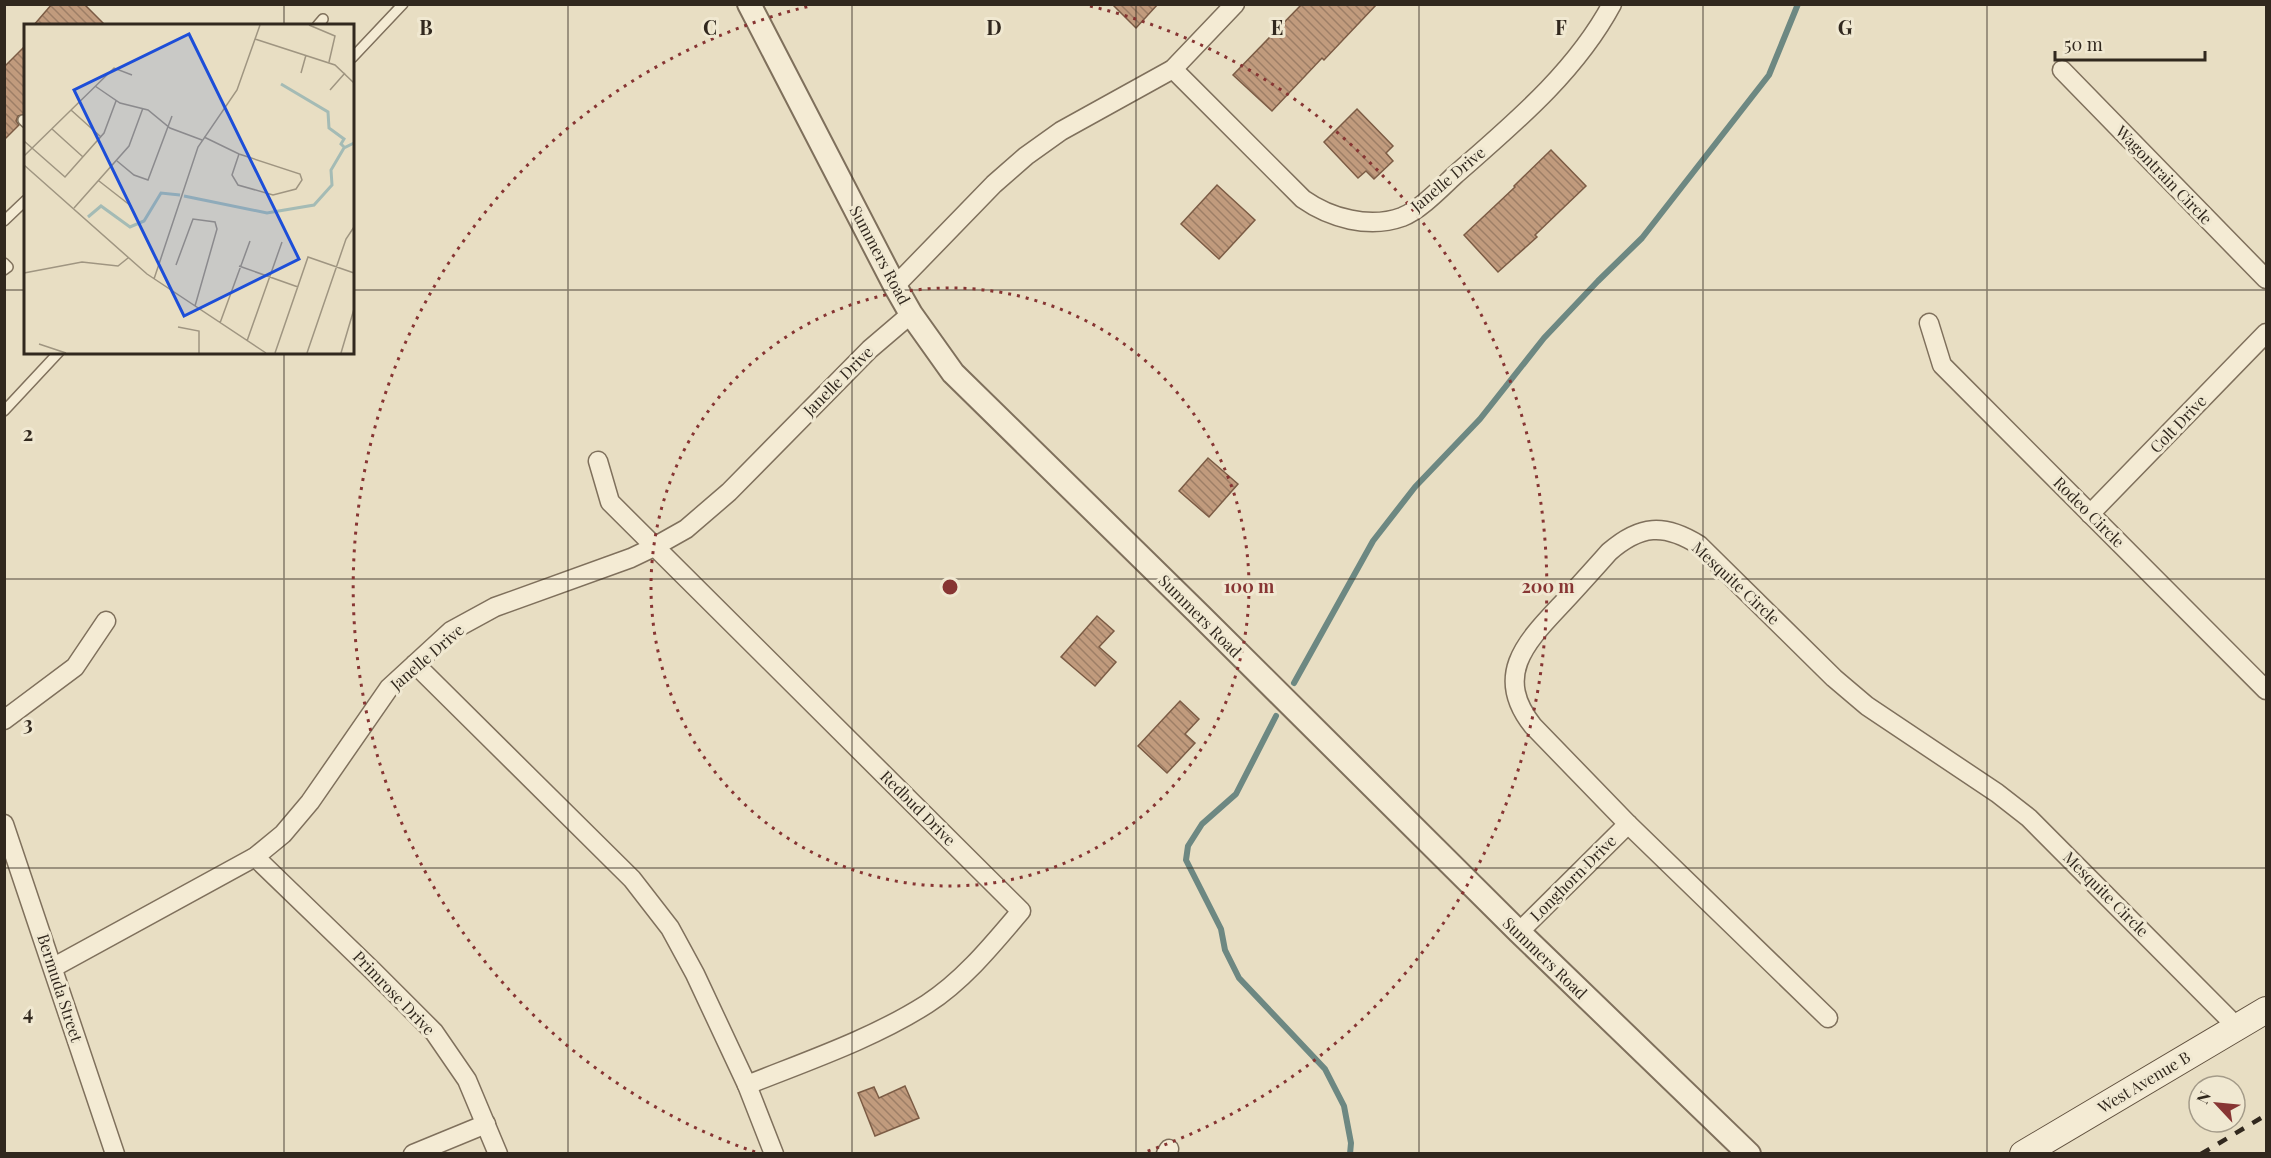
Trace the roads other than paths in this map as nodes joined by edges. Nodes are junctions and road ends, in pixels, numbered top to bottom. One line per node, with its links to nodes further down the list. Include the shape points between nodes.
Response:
1 (403, 4): 5 (lane)
2 (750, 4): 11 (street, Summers Road)
3 (1235, 4): 6 (street)
4 (1612, 4): 6 (street, Janelle Drive, via 1575,58 1536,102 1426,201 1403,217 1378,222 1339,217 1303,199)
5 (354, 56)
6 (1173, 69): 11 (street, via 1060,131 1026,156)
7 (2062, 70): 10 (street, Wagontrain Circle)
8 (24, 202): 9 (lane)
9 (4, 221)
10 (2266, 279)
11 (895, 286): 12 (street, Summers Road)
12 (910, 314): 19 (street, Janelle Drive, via 870,349 729,492 686,529); 27 (street, Summers Road, via 953,374)
13 (1929, 323): 18 (street, Rodeo Circle, via 1942,364)
14 (2266, 333): 18 (street, Colt Drive)
15 (57, 354): 16 (lane)
16 (4, 411)
17 (598, 462): 19 (street, Redbud Drive, via 609,502)
18 (2090, 514): 22 (street, Rodeo Circle)
19 (654, 547): 21 (street, Janelle Drive, via 495,607 451,632); 32 (street, Redbud Drive, via 1021,911 976,963 928,1003 878,1030)
20 (106, 621): 23 (street, via 75,667)
21 (415, 664): 26 (street, Janelle Drive, via 389,688 310,802 283,834); 32 (street, via 639,887 670,928)
22 (2266, 690)
23 (4, 720)
24 (4, 824): 28 (street, Bermuda Street)
25 (1628, 824): 27 (street, Longhorn Drive); 30 (street, Mesquite Circle); 31 (street, Mesquite Circle, via 1524,715 1518,701 1516,666 1530,638 1609,552 1635,535 1668,529 1699,545 1867,706 2029,818)
26 (255, 857): 28 (street, Janelle Drive); 33 (street, Primrose Drive, via 434,1032 467,1080)
27 (1519, 933): 38 (street, Summers Road)
28 (54, 968): 34 (street, Bermuda Street)
29 (2266, 1010): 31 (main road, West Avenue B)
30 (1828, 1018)
31 (2237, 1027): 39 (main road, West Avenue B)
32 (747, 1085): 37 (street)
33 (486, 1124): 35 (street); 36 (street, Primrose Drive)
34 (115, 1154)
35 (413, 1154)
36 (498, 1154)
37 (774, 1154)
38 (1749, 1154)
39 (2023, 1154)

